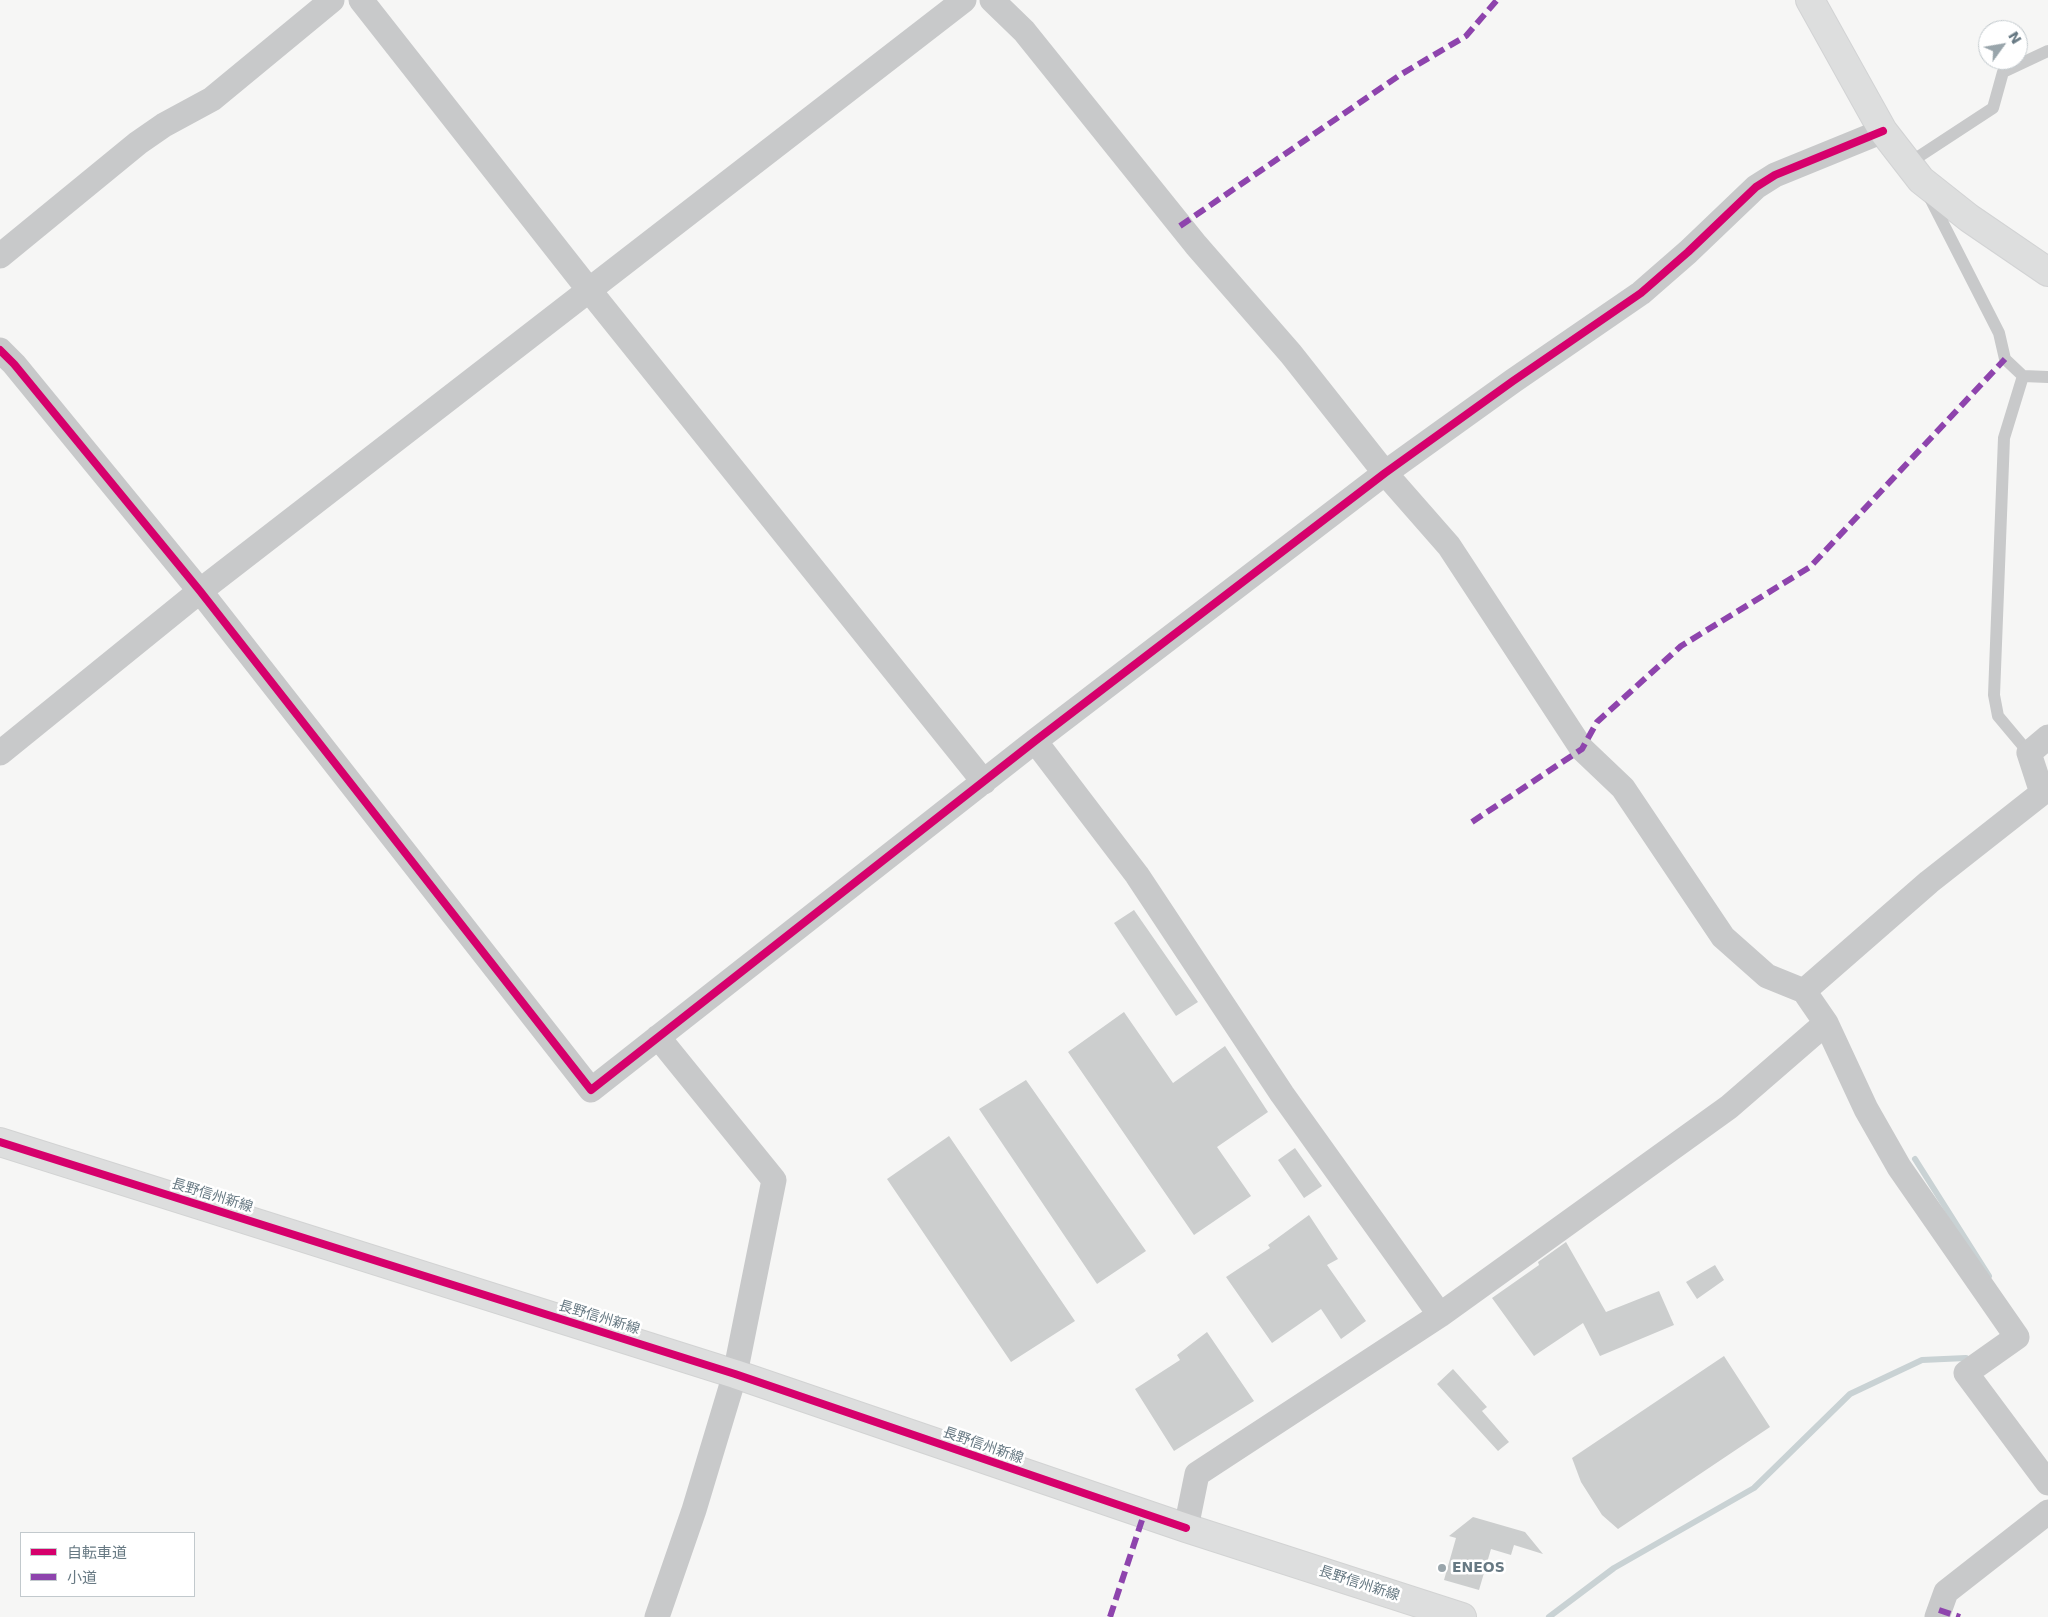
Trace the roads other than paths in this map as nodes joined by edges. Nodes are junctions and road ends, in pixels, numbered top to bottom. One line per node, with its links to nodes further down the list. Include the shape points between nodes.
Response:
1 (332, 0): 9 (street, via 212,99 138,143)
2 (361, 0): 11 (street)
3 (964, 0): 11 (street)
4 (992, 0): 15 (street, via 1024,31 1196,245 1291,354)
5 (1810, 0): 7 (main road)
6 (2048, 51): 8 (lane, via 2003,72 1993,108)
7 (1883, 131): 8 (main road); 15 (street, via 1775,175 1756,187 1641,292)
8 (1915, 171): 10 (main road, via 1969,218); 13 (lane, via 1998,333 2005,359)
9 (0, 256)
10 (2048, 272)
11 (589, 290): 16 (street); 21 (street)
12 (0, 350): 16 (street)
13 (2023, 376): 14 (lane); 20 (lane, via 2004,438 1994,695 1998,716)
14 (2048, 377)
15 (1385, 474): 18 (street); 22 (street, via 1449,546 1582,748 1623,788 1723,937 1767,976)
16 (200, 592): 19 (street); 24 (street, via 591,1090)
17 (2048, 737): 20 (street)
18 (1035, 741): 21 (street); 26 (street, via 1137,875 1282,1094)
19 (0, 753)
20 (2029, 753): 22 (street, via 2042,793 1929,882)
21 (984, 782): 24 (street)
22 (1804, 991): 23 (street)
23 (1826, 1023): 26 (street, via 1729,1107); 28 (street, via 1866,1109 1899,1167 2017,1337 1966,1374)
24 (658, 1037): 27 (street, via 774,1180)
25 (0, 1142): 27 (main road, 長野信州新線)
26 (1440, 1315): 30 (street, via 1197,1474)
27 (736, 1374): 30 (main road, 長野信州新線); 31 (street)
28 (2048, 1483)
29 (2048, 1512): 33 (street, via 1946,1592)
30 (1186, 1528): 32 (main road, 長野信州新線)
31 (657, 1617)
32 (1462, 1617)
33 (1937, 1617)

